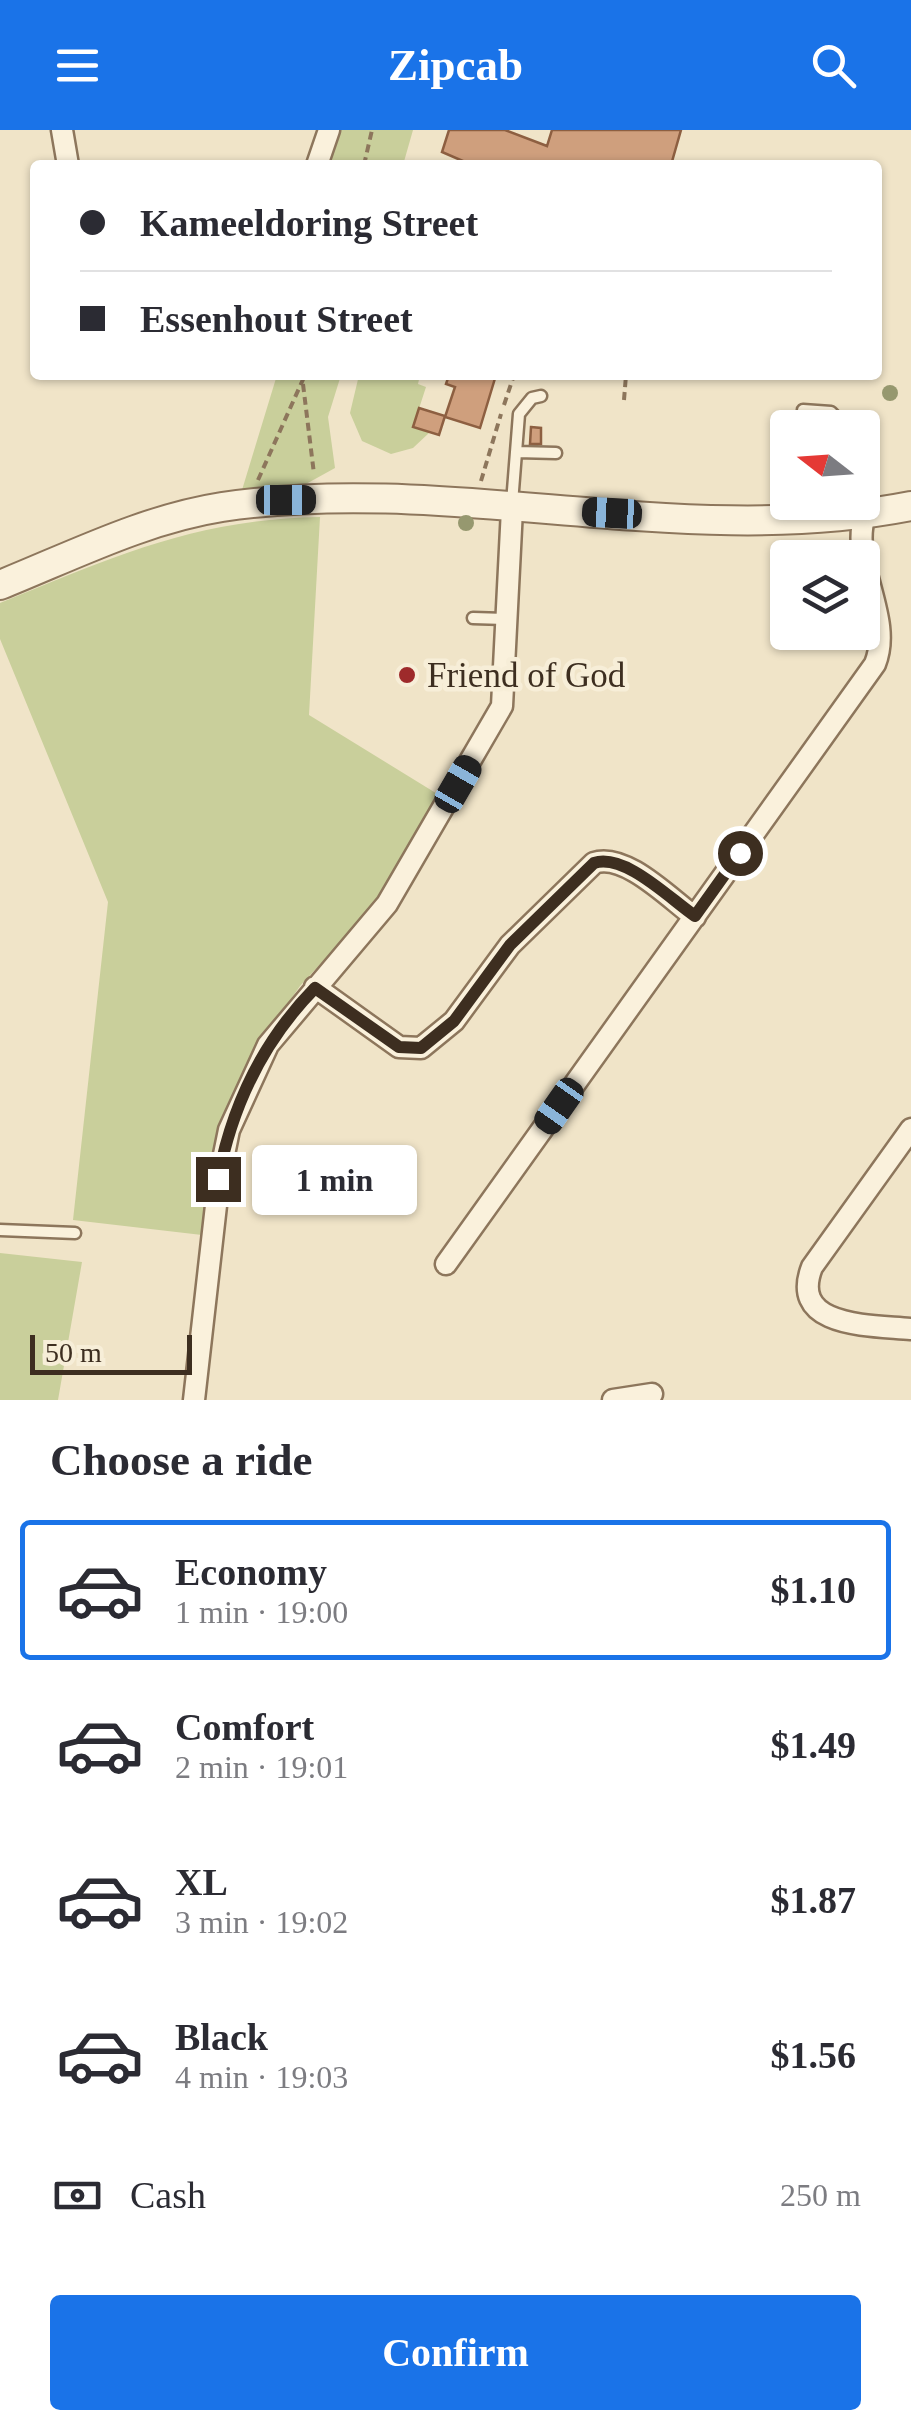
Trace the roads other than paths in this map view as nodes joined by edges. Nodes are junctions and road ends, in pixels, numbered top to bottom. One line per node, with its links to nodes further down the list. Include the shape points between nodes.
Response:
1 (62, 130): 3 (street)
2 (329, 130): 4 (street)
3 (67, 160)
4 (320, 160)
5 (541, 396): 6 (lane, via 520,414)
6 (517, 452): 7 (lane); 9 (lane)
7 (556, 454)
8 (911, 506): 10 (street)
9 (512, 509): 11 (street); 13 (street, via 318,500 248,504 167,520); 15 (street)
10 (880, 510)
11 (785, 520)
12 (861, 520): 16 (street, via 879,640 875,664)
13 (0, 585)
14 (473, 618): 15 (lane)
15 (505, 619): 17 (street, via 502,706 388,904)
16 (695, 916): 17 (street, via 621,864 594,863 510,945 454,1021 414,1049 399,1047); 21 (street)
17 (315, 988): 24 (street, via 268,1044 229,1130)
18 (911, 1129): 22 (street, via 812,1266 810,1296 819,1312 835,1320)
19 (0, 1230): 20 (lane)
20 (75, 1234)
21 (446, 1264)
22 (911, 1329)
23 (652, 1394): 25 (street)
24 (194, 1400)
25 (613, 1400)

